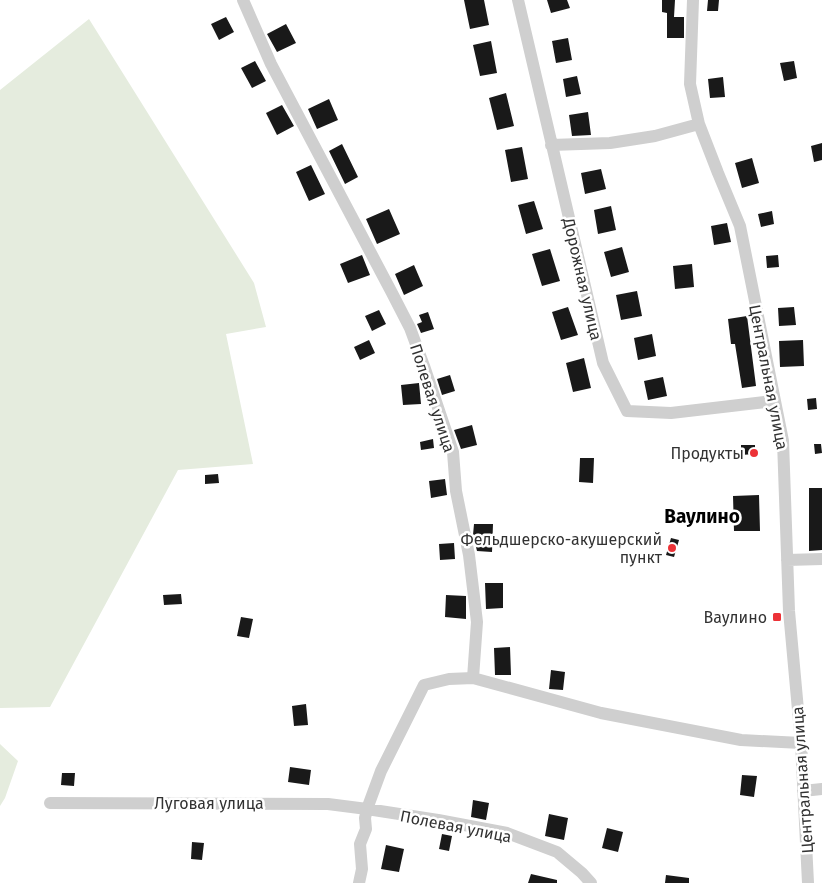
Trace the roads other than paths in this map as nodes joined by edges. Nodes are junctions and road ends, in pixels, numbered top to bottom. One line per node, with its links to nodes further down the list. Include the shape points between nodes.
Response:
1 (243, 0): 9 (street, Полевая улица, via 271,64 410,328 453,452 477,622)
2 (518, 0): 5 (street, Дорожная улица)
3 (693, 0): 4 (street, Центральная улица, via 690,84)
4 (700, 124): 5 (street, via 610,143); 6 (street, Центральная улица, via 740,226)
5 (551, 145): 6 (street, Дорожная улица, via 603,363 627,410 671,412)
6 (774, 401): 8 (street, Центральная улица, via 783,441)
7 (822, 559): 8 (street)
8 (787, 560): 10 (street, Центральная улица)
9 (473, 678): 10 (street, via 610,715 741,740); 14 (street, via 424,685 381,771)
10 (801, 743): 12 (street, Центральная улица)
11 (822, 789): 12 (street)
12 (803, 791): 17 (street, Центральная улица)
13 (50, 803): 14 (street, Луговая улица, via 328,804)
14 (367, 809): 15 (street, via 366,829 360,844 362,869); 16 (street, Полевая улица, via 507,833 557,852)
15 (359, 883)
16 (592, 883)
17 (808, 883)

